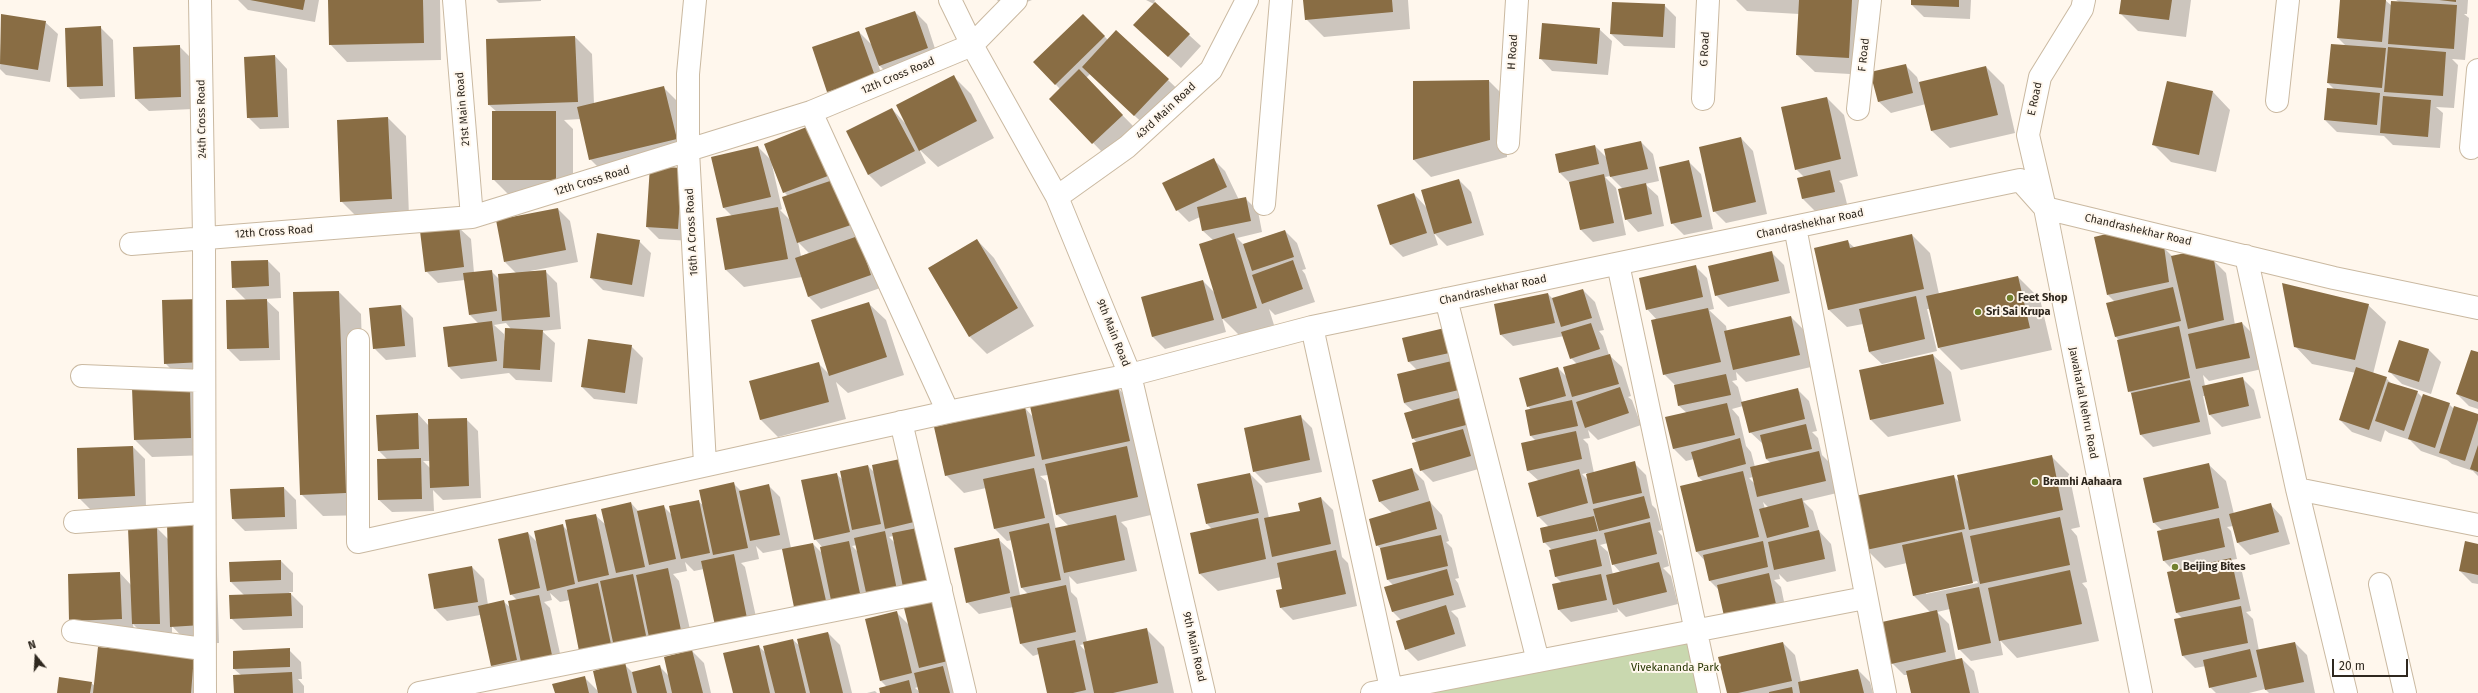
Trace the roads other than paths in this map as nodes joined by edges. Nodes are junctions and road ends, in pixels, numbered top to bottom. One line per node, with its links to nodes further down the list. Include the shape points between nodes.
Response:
1 (200, 0): 27 (street, 24th Cross Road)
2 (454, 0): 25 (street, 21st Main Road)
3 (695, 0): 21 (street, 16th A Cross Road, via 688,74)
4 (950, 0): 13 (street, 9th Main Road)
5 (1016, 0): 13 (street, 12th Cross Road)
6 (1247, 0): 22 (street, 43rd Main Road, via 1211,70 1127,147)
7 (1281, 0): 23 (street)
8 (1517, 0): 19 (street, H Road)
9 (1708, 0): 15 (street, G Road)
10 (1870, 0): 17 (street, F Road)
11 (2084, 0): 24 (street, E Road, via 2082,8 2040,77 2028,135)
12 (2288, 0): 16 (street)
13 (972, 45): 18 (street, 12th Cross Road); 22 (street, 9th Main Road)
14 (2478, 70): 20 (street)
15 (1703, 98)
16 (2277, 101)
17 (1858, 109)
18 (811, 112): 21 (street, 12th Cross Road); 38 (street)
19 (1508, 143)
20 (2471, 148)
21 (688, 151): 25 (street, 12th Cross Road); 40 (street, 16th A Cross Road)
22 (1057, 196): 35 (street, 9th Main Road)
23 (1264, 204)
24 (2045, 208): 26 (street, Chandrashekhar Road, via 2020,180); 29 (street, Chandrashekhar Road); 59 (street, Jawaharlal Nehru Road)
25 (472, 217): 27 (street, 12th Cross Road)
26 (1794, 227): 30 (street, Chandrashekhar Road); 47 (street)
27 (204, 238): 28 (street, 12th Cross Road); 37 (street, 24th Cross Road)
28 (131, 244)
29 (2246, 256): 32 (street, Chandrashekhar Road, via 2334,278); 41 (street)
30 (1618, 264): 31 (street, Chandrashekhar Road); 49 (street)
31 (1446, 299): 33 (street, Chandrashekhar Road); 51 (street)
32 (2478, 308)
33 (1312, 327): 35 (street, Chandrashekhar Road); 52 (street)
34 (358, 340): 40 (street, Chandrashekhar Road, via 358,542)
35 (1130, 375): 38 (street, Chandrashekhar Road); 56 (street, 9th Main Road)
36 (82, 376): 37 (street)
37 (204, 381): 42 (street, 24th Cross Road)
38 (948, 412): 39 (street, Chandrashekhar Road)
39 (902, 422): 40 (street, Chandrashekhar Road); 46 (street)
40 (704, 464)
41 (2297, 489): 44 (street); 60 (street)
42 (204, 513): 43 (street); 50 (street, 24th Cross Road)
43 (75, 522)
44 (2478, 525)
45 (2380, 584): 61 (street)
46 (941, 589): 54 (street); 55 (street)
47 (1865, 598): 49 (street); 58 (street)
48 (73, 631): 50 (street)
49 (1696, 631): 51 (street); 57 (street)
50 (204, 650): 53 (street, 24th Cross Road)
51 (1538, 661): 52 (street)
52 (1385, 692)
53 (205, 693)
54 (419, 693)
55 (966, 693)
56 (1204, 693)
57 (1709, 693)
58 (1885, 693)
59 (2141, 693)
60 (2346, 693)
61 (2405, 693)

